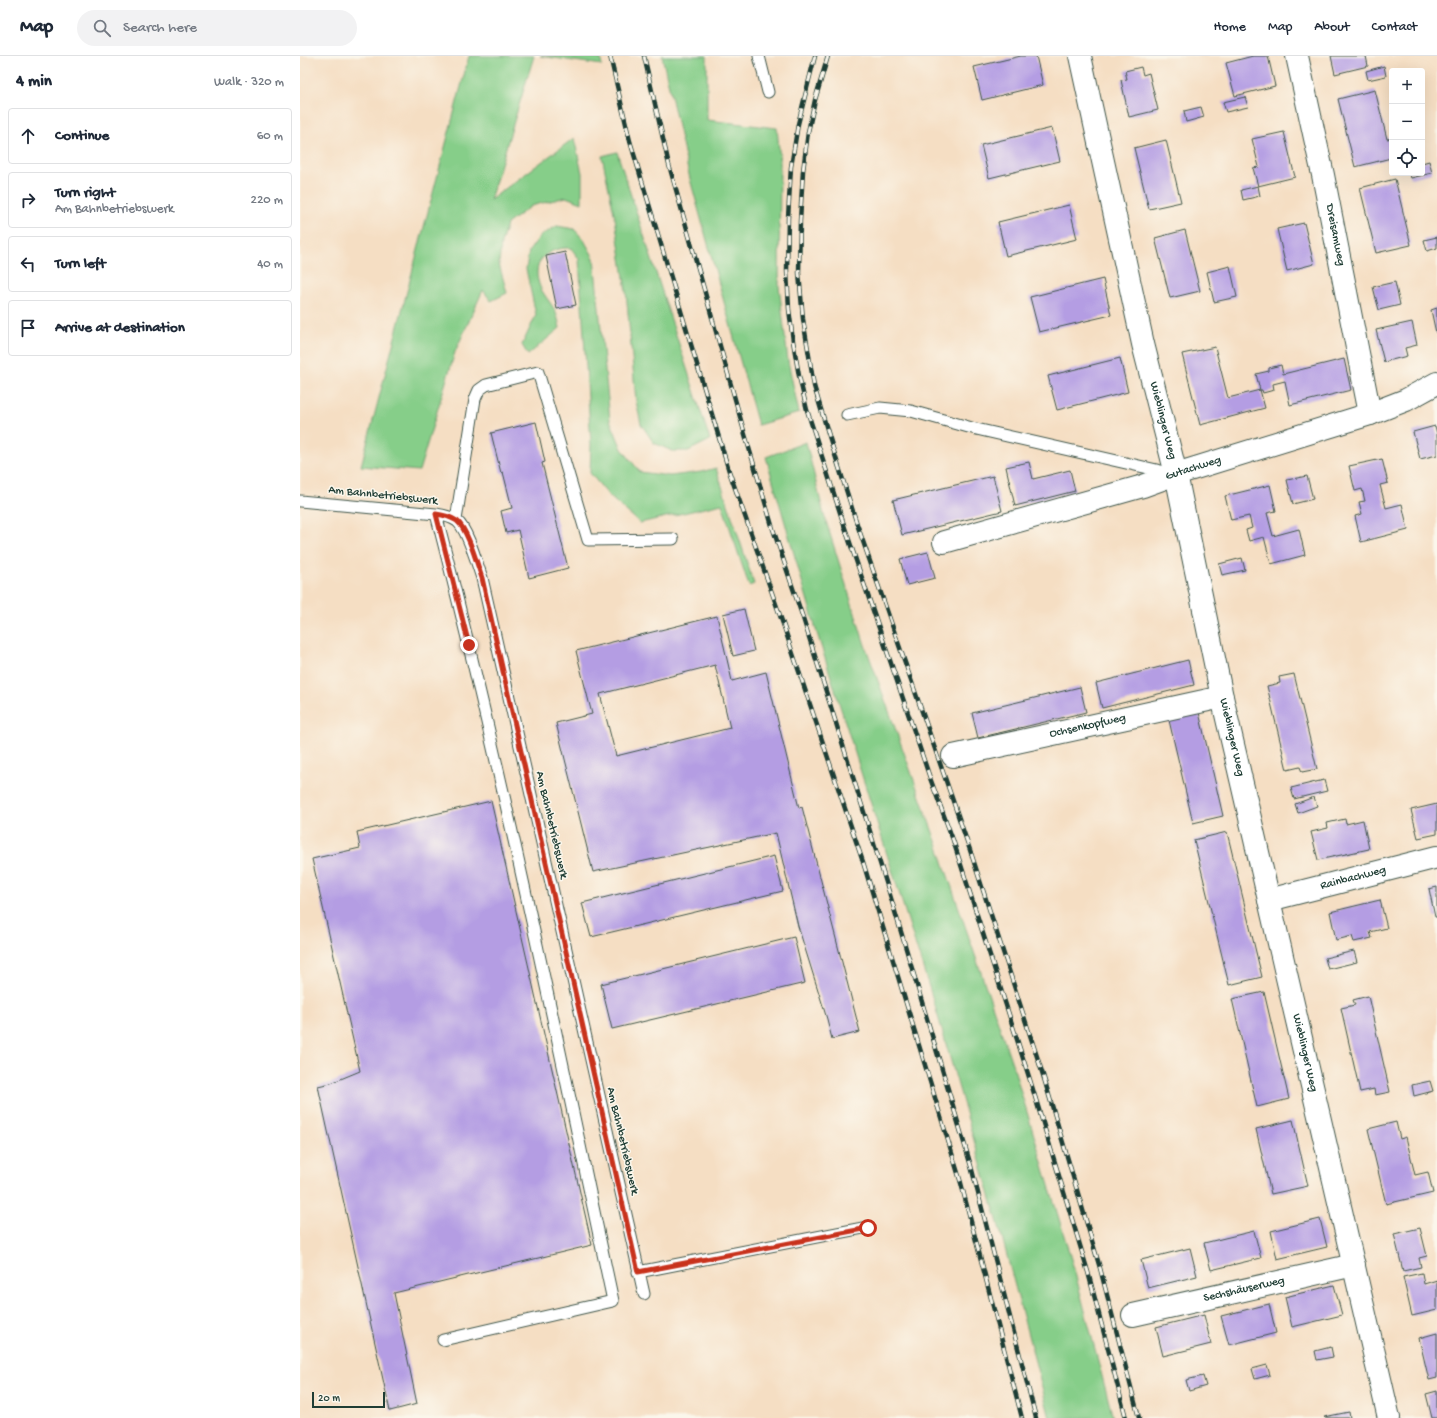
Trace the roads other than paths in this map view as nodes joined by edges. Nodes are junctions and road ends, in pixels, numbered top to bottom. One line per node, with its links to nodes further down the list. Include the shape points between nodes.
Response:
1 (759, 56): 4 (lane)
2 (1080, 56): 8 (street, Wieblinger Weg, via 1141,338)
3 (1297, 56): 6 (street, Dreisamweg)
4 (768, 92)
5 (1437, 383): 6 (street, Gutachweg, via 1406,400)
6 (1370, 414): 8 (street, Gutachweg)
7 (847, 415): 8 (lane, via 880,408 911,411 972,428)
8 (1176, 474): 13 (street, Gutachweg, via 1143,486); 14 (street, Wieblinger Weg)
9 (300, 501): 10 (lane, Am Bahnbetriebswerk)
10 (436, 514): 11 (lane, Am Bahnbetriebswerk); 23 (lane, via 498,769 613,1301)
11 (456, 520): 12 (lane, via 475,399 479,390 486,385 538,372 588,540); 20 (lane, Am Bahnbetriebswerk, via 463,527 482,578)
12 (673, 539)
13 (944, 542)
14 (1222, 697): 15 (street, Ochsenkopfweg); 17 (street, Wieblinger Weg)
15 (953, 756)
16 (1437, 857): 17 (street, Rainbachweg)
17 (1269, 900): 19 (street, Wieblinger Weg)
18 (868, 1228): 20 (lane)
19 (1354, 1265): 22 (street, Sechshäuserweg); 24 (street, Wieblinger Weg)
20 (638, 1272): 21 (lane, Am Bahnbetriebswerk)
21 (644, 1294)
22 (1134, 1315)
23 (443, 1340)
24 (1389, 1418)

